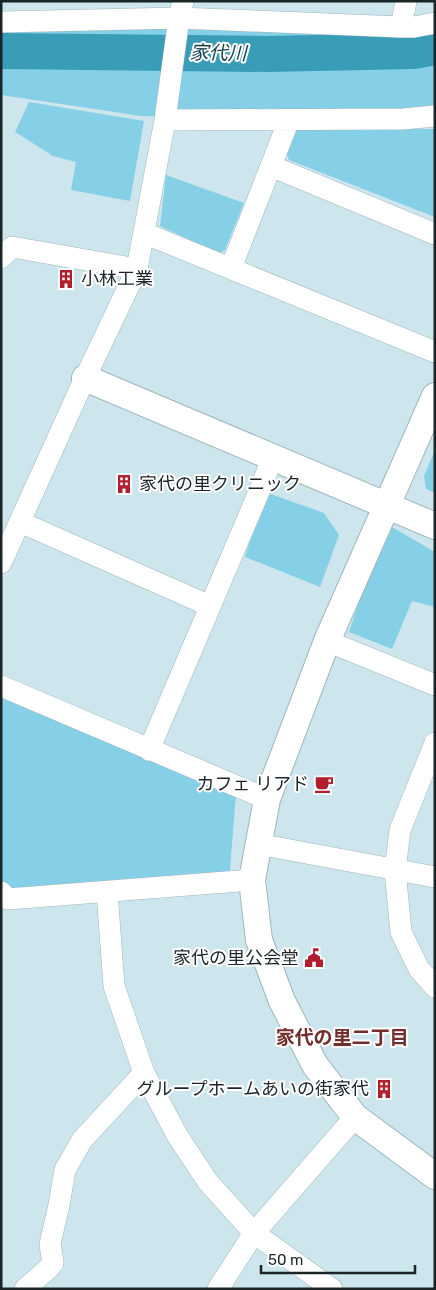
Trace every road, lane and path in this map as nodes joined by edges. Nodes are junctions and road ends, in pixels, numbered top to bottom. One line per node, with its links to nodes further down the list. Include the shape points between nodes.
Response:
1 (406, 1): 5 (street)
2 (181, 10): 3 (street); 5 (street); 7 (street)
3 (1, 22)
4 (435, 23): 5 (street)
5 (401, 27)
6 (435, 116): 8 (street, via 404,120)
7 (165, 120): 8 (street); 10 (street)
8 (289, 120): 9 (street)
9 (271, 166): 11 (street); 13 (street)
10 (144, 233): 13 (street); 14 (street)
11 (435, 234)
12 (1, 258): 14 (street, via 12,247)
13 (231, 268): 15 (street)
14 (137, 269): 16 (street)
15 (435, 352)
16 (85, 378): 18 (street); 20 (street)
17 (435, 396): 19 (street)
18 (273, 456): 19 (street); 23 (street)
19 (387, 507): 21 (street); 24 (street)
20 (20, 522): 22 (street); 23 (street)
21 (435, 526)
22 (1, 563)
23 (210, 606): 28 (street)
24 (328, 640): 25 (street); 29 (street)
25 (435, 685)
26 (1, 686): 28 (street)
27 (435, 744): 31 (street, via 400,830)
28 (149, 750): 29 (street)
29 (267, 799): 30 (street)
30 (258, 844): 31 (street); 33 (street)
31 (395, 870): 32 (street); 36 (street, via 401,932 419,969)
32 (435, 877)
33 (252, 880): 35 (street); 38 (street, via 258,940 282,1001 315,1065)
34 (1, 892): 35 (street, via 8,899)
35 (108, 892): 37 (street, via 114,986)
36 (435, 987)
37 (144, 1073): 40 (street, via 177,1136 208,1182); 41 (street, via 82,1140 65,1170 50,1244 53,1263)
38 (355, 1117): 39 (street); 40 (street)
39 (435, 1176)
40 (254, 1233): 42 (street); 43 (street)
41 (25, 1289)
42 (218, 1289)
43 (332, 1289)

